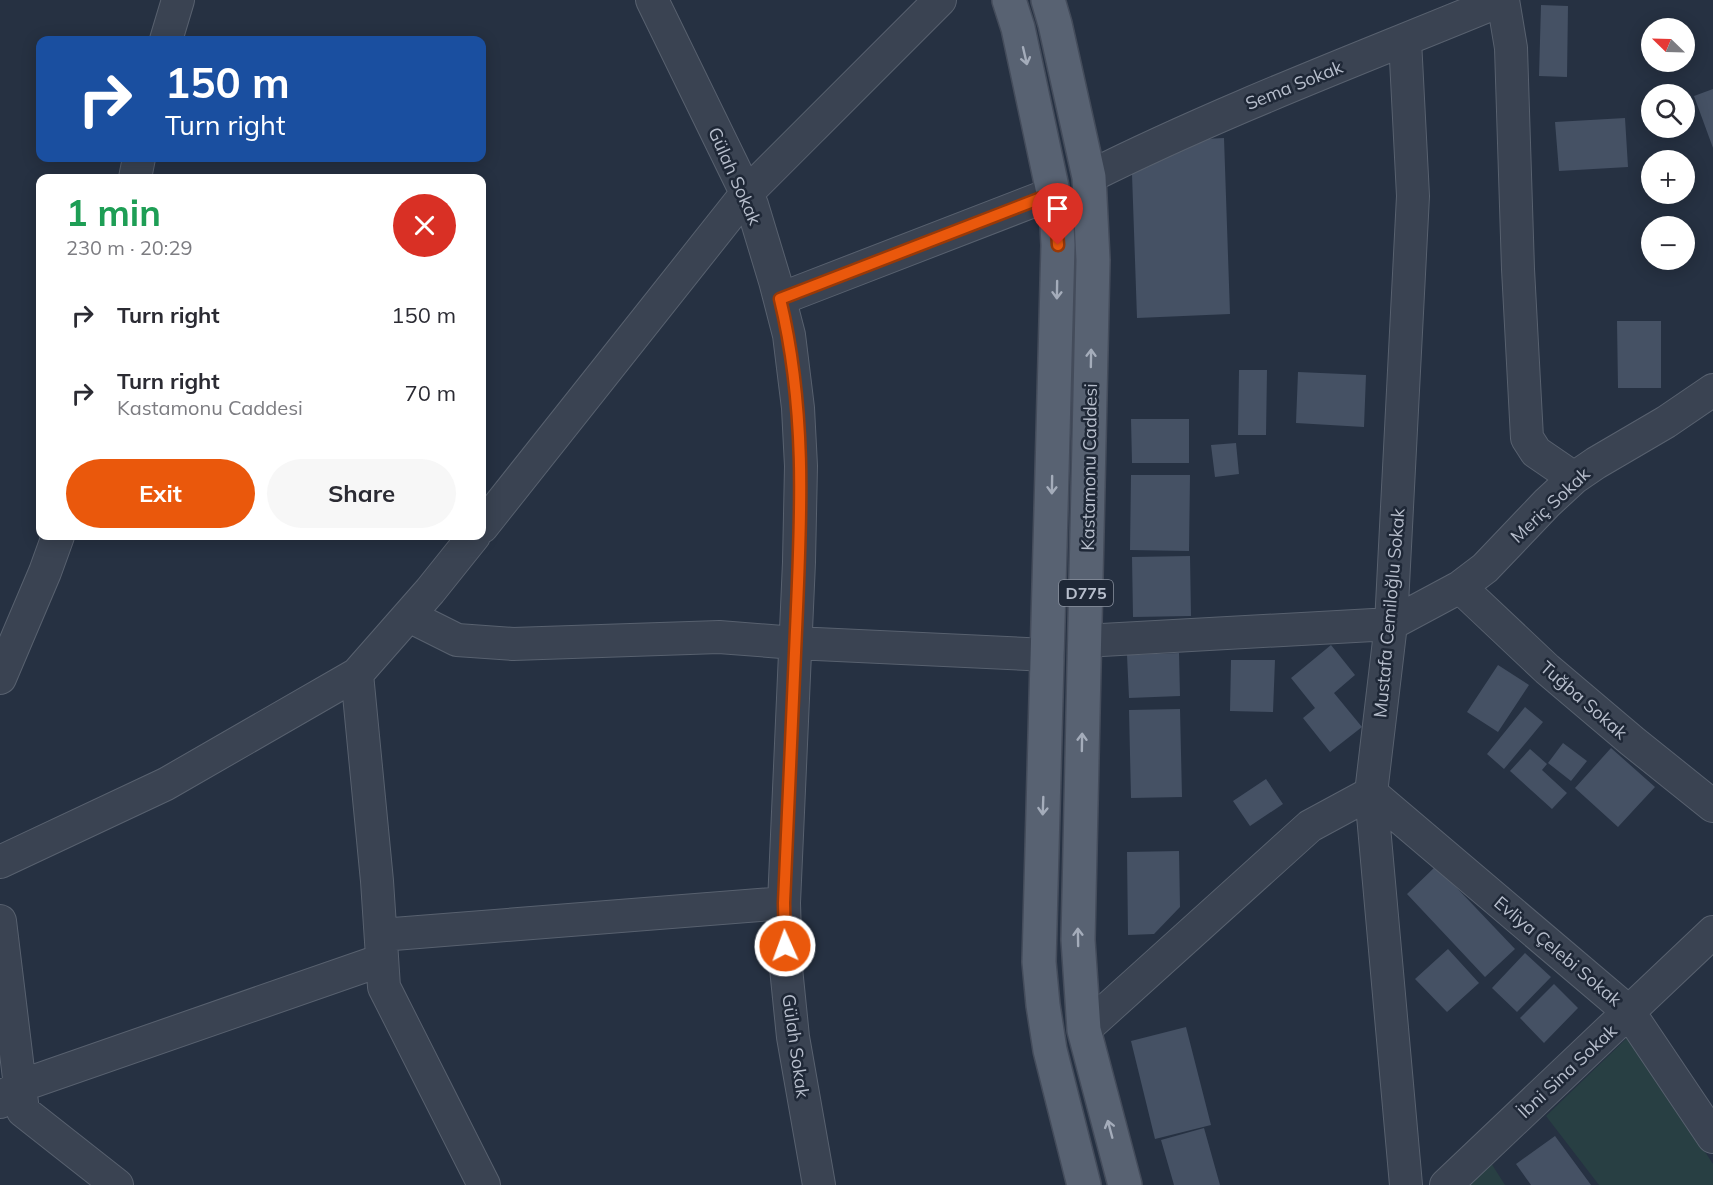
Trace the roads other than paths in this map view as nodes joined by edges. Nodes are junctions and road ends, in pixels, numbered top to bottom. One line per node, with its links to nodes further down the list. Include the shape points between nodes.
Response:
1 (178, 0): 7 (street)
2 (652, 0): 11 (street, Gülah Sokak)
3 (940, 0): 11 (street)
4 (1009, 0): 10 (main road, Kastamonu Caddesi / D775, one-way to 10)
5 (1048, 0): 9 (main road, Kastamonu Caddesi / D775)
6 (1502, 0): 8 (street, Sema Sokak); 14 (street, via 1511,48 1527,438 1536,452)
7 (167, 36)
8 (1405, 40): 9 (street, Sema Sokak, via 1195,127); 20 (street, Mustafa Cemiloğlu Sokak, via 1413,196)
9 (1089, 177): 21 (main road, Kastamonu Caddesi / D775, one-way to 9, via 1094,260)
10 (1054, 193): 12 (street); 23 (main road, Kastamonu Caddesi / D775, one-way to 23, via 1058,245)
11 (746, 194): 12 (street, Gülah Sokak); 15 (street)
12 (780, 299): 22 (street, Gülah Sokak, via 789,335 801,466)
13 (1713, 390): 14 (street, Meriç Sokak)
14 (1574, 478): 18 (street, Meriç Sokak, via 1485,568)
15 (486, 521)
16 (57, 540): 25 (street)
17 (471, 540): 19 (street)
18 (1460, 587): 20 (street, Meriç Sokak); 27 (street, Tuğba Sokak, via 1547,669)
19 (409, 616): 22 (street, via 457,640 513,644 719,637); 24 (street)
20 (1391, 624): 21 (street); 26 (street, Mustafa Cemiloğlu Sokak)
21 (1084, 641): 34 (main road, Kastamonu Caddesi / D775, one-way to 21, via 1078,940)
22 (795, 643): 23 (street); 29 (street, Gülah Sokak)
23 (1047, 655): 40 (main road, Kastamonu Caddesi / D775, one-way to 40, via 1039,962 1050,1050)
24 (357, 674): 28 (street, via 166,784); 32 (street)
25 (0, 678)
26 (1371, 793): 33 (street, Evliya Çelebi Sokak); 34 (street, via 1310,826); 42 (street, Mustafa Cemiloğlu Sokak)
27 (1713, 806)
28 (0, 862)
29 (784, 903): 32 (street); 39 (street, Gülah Sokak, via 793,1037)
30 (0, 921): 35 (street)
31 (1713, 932): 33 (street, İbni Sina Sokak)
32 (382, 947): 35 (street); 38 (street, via 384,987)
33 (1629, 1012): 36 (street, Evliya Çelebi Sokak); 43 (street, İbni Sina Sokak)
34 (1084, 1030): 41 (main road, Kastamonu Caddesi / D775, one-way to 34)
35 (10, 1094): 37 (street, via 23,1111)
36 (1713, 1137)
37 (117, 1185)
38 (484, 1185)
39 (819, 1185)
40 (1084, 1185)
41 (1125, 1185)
42 (1406, 1185)
43 (1446, 1185)

